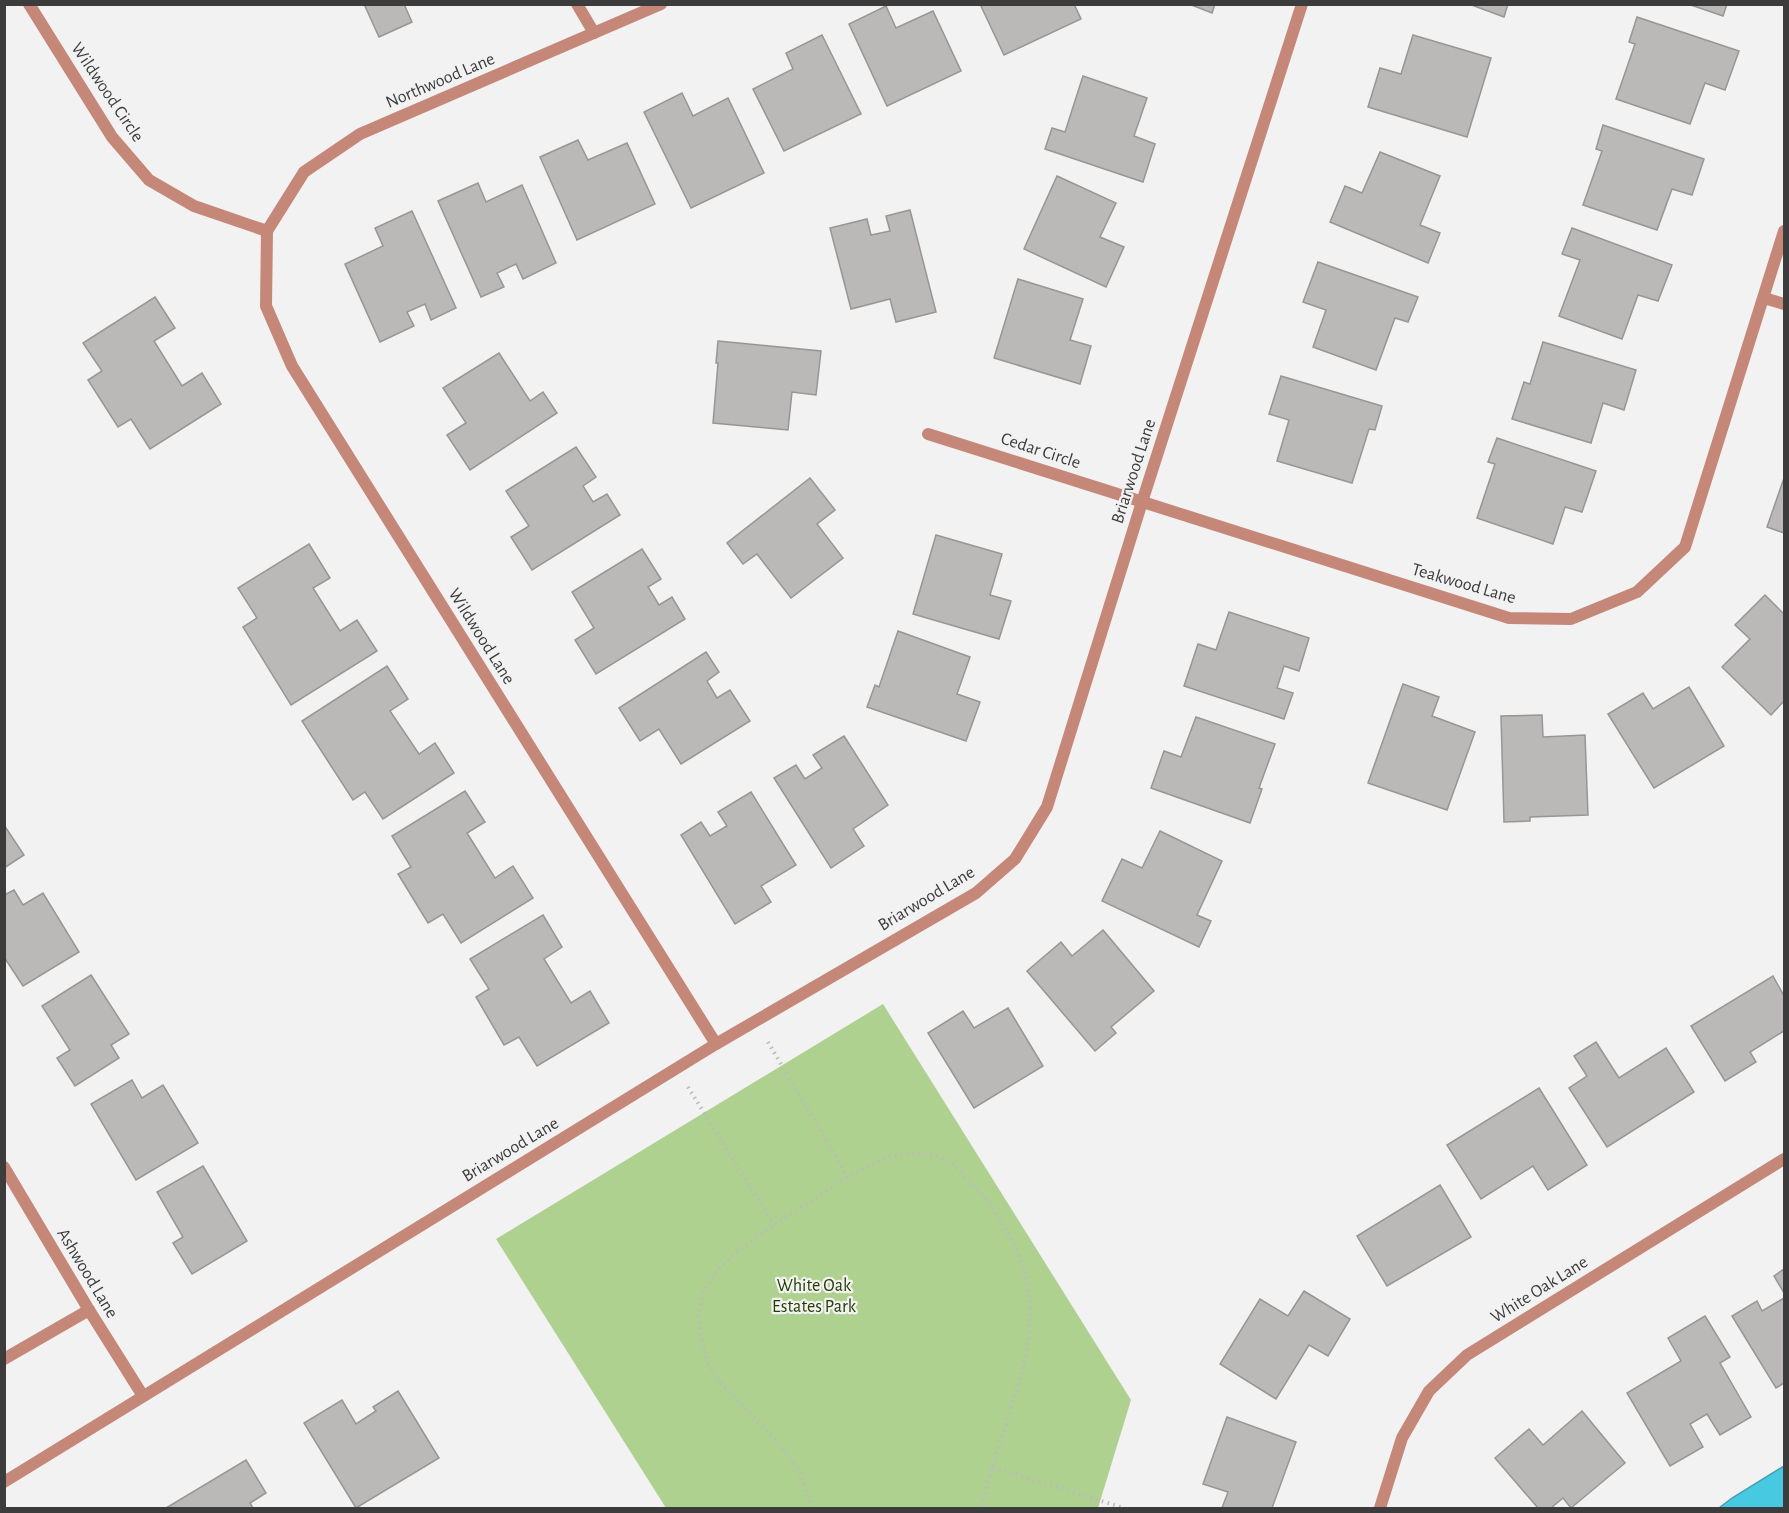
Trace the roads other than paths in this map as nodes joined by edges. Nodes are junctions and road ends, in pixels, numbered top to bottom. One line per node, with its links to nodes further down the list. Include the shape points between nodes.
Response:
1 (29, 4): 6 (street, Wildwood Circle, via 112,137 149,180 194,206)
2 (577, 4): 5 (street)
3 (661, 4): 5 (street, Northwood Lane)
4 (1302, 4): 11 (street, Briarwood Lane)
5 (594, 33): 6 (street, Northwood Lane, via 360,134 304,172)
6 (267, 231): 12 (street, Wildwood Lane, via 266,306 292,366)
7 (1785, 231): 8 (street, Teakwood Lane)
8 (1764, 298): 9 (street); 11 (street, Teakwood Lane, via 1685,547 1637,592 1571,619 1509,618)
9 (1785, 304)
10 (928, 434): 11 (street, Cedar Circle)
11 (1142, 502): 12 (street, Briarwood Lane, via 1047,807 1015,859 976,893)
12 (716, 1044): 17 (street, Briarwood Lane)
13 (1785, 1159): 19 (street, White Oak Lane, via 1467,1355 1429,1391 1402,1438)
14 (4, 1167): 15 (street, Ashwood Lane)
15 (89, 1310): 16 (street); 17 (street, Ashwood Lane)
16 (4, 1359)
17 (143, 1396): 18 (street, Briarwood Lane)
18 (4, 1482)
19 (1380, 1509)

